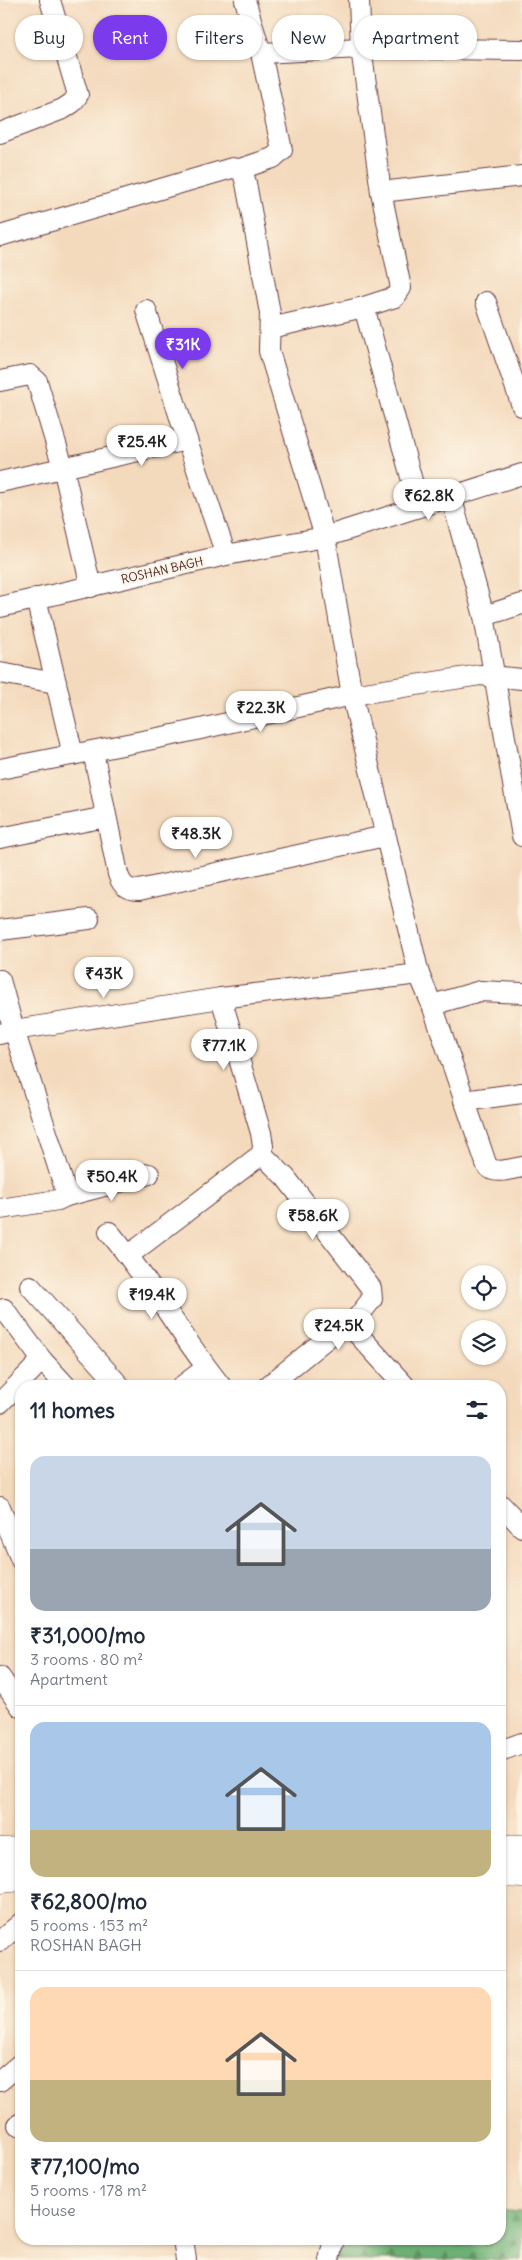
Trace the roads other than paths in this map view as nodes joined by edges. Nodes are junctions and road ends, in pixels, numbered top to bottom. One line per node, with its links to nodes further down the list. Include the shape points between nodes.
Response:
1 (50, 0): 12 (street, via 78,95 63,108)
2 (245, 0): 4 (street)
3 (359, 0): 5 (street)
4 (249, 15)
5 (360, 15)
6 (354, 48): 9 (street)
7 (477, 49): 8 (street)
8 (522, 50)
9 (262, 53)
10 (262, 60): 13 (street, via 282,150 273,158)
11 (363, 60): 15 (street)
12 (0, 134)
13 (240, 168): 16 (street); 20 (street, via 246,183)
14 (522, 176): 15 (street)
15 (381, 192): 18 (street, via 401,288 395,297)
16 (0, 236)
17 (486, 302): 22 (street)
18 (364, 307): 20 (street); 28 (street)
19 (146, 310): 23 (street)
20 (270, 328): 29 (street, via 269,351)
21 (0, 381): 24 (street, via 30,374 37,381)
22 (522, 406)
23 (187, 440): 24 (street); 30 (street)
24 (62, 467): 26 (street); 31 (street)
25 (522, 474): 27 (street, ROSHAN BAGH)
26 (0, 482)
27 (451, 496): 28 (street, ROSHAN BAGH); 35 (street)
28 (419, 506): 29 (street, ROSHAN BAGH)
29 (325, 537): 30 (street, ROSHAN BAGH); 40 (street)
30 (226, 555): 31 (street, ROSHAN BAGH)
31 (91, 587): 32 (street, ROSHAN BAGH)
32 (36, 598): 34 (street, ROSHAN BAGH); 39 (street)
33 (522, 604): 35 (street)
34 (0, 606)
35 (484, 616): 37 (street)
36 (0, 673): 39 (street)
37 (496, 676): 38 (street); 40 (street, via 480,675); 44 (street)
38 (522, 679)
39 (56, 683): 42 (street)
40 (352, 696): 41 (street); 46 (street)
41 (93, 751): 42 (street); 45 (street)
42 (73, 755): 43 (street)
43 (0, 770)
44 (517, 774): 47 (street)
45 (106, 817): 46 (street, via 120,880 126,888 133,890); 48 (street)
46 (385, 836): 51 (street)
47 (522, 836)
48 (0, 838)
49 (89, 919): 50 (street)
50 (0, 930)
51 (420, 974): 54 (street); 55 (street)
52 (0, 980): 56 (street)
53 (522, 993): 55 (street, via 480,991)
54 (221, 998): 56 (street); 59 (street, via 261,1133)
55 (432, 1005): 58 (street)
56 (7, 1032): 62 (street)
57 (522, 1093): 58 (street)
58 (464, 1101): 60 (street, via 486,1166 497,1172)
59 (262, 1154): 65 (street); 68 (street, via 286,1178 371,1288 372,1299)
60 (522, 1167)
61 (149, 1174): 62 (street)
62 (66, 1196): 63 (street, via 58,1200)
63 (0, 1208)
64 (109, 1232): 65 (street)
65 (129, 1255): 70 (street)
66 (30, 1286): 73 (street)
67 (1, 1305): 69 (street)
68 (349, 1328): 76 (street, via 337,1330); 77 (street, via 355,1330)
69 (42, 1360): 71 (street); 72 (street)
70 (206, 1368): 74 (street); 75 (street)
71 (22, 1380)
72 (60, 1380)
73 (115, 1380)
74 (190, 1380)
75 (216, 1380)
76 (275, 1380)
77 (400, 1380)
78 (15, 1388): 79 (street)
79 (0, 1403)
80 (0, 1507): 83 (street)
81 (506, 1511): 82 (street)
82 (522, 1527)
83 (15, 1545)
84 (0, 1677): 85 (street)
85 (15, 1698)
86 (522, 1743): 87 (street)
87 (506, 1749)
88 (506, 1849): 89 (main road)
89 (522, 1849)
90 (15, 1851): 91 (main road)
91 (0, 1852)
92 (506, 1873): 93 (main road)
93 (522, 1874)
94 (15, 1878): 95 (main road)
95 (0, 1879)
96 (15, 1928): 97 (street)
97 (0, 1941)
98 (15, 2068): 99 (street)
99 (0, 2081)
100 (184, 2245): 102 (street)
101 (333, 2245): 103 (street)
102 (186, 2260)
103 (329, 2260)

